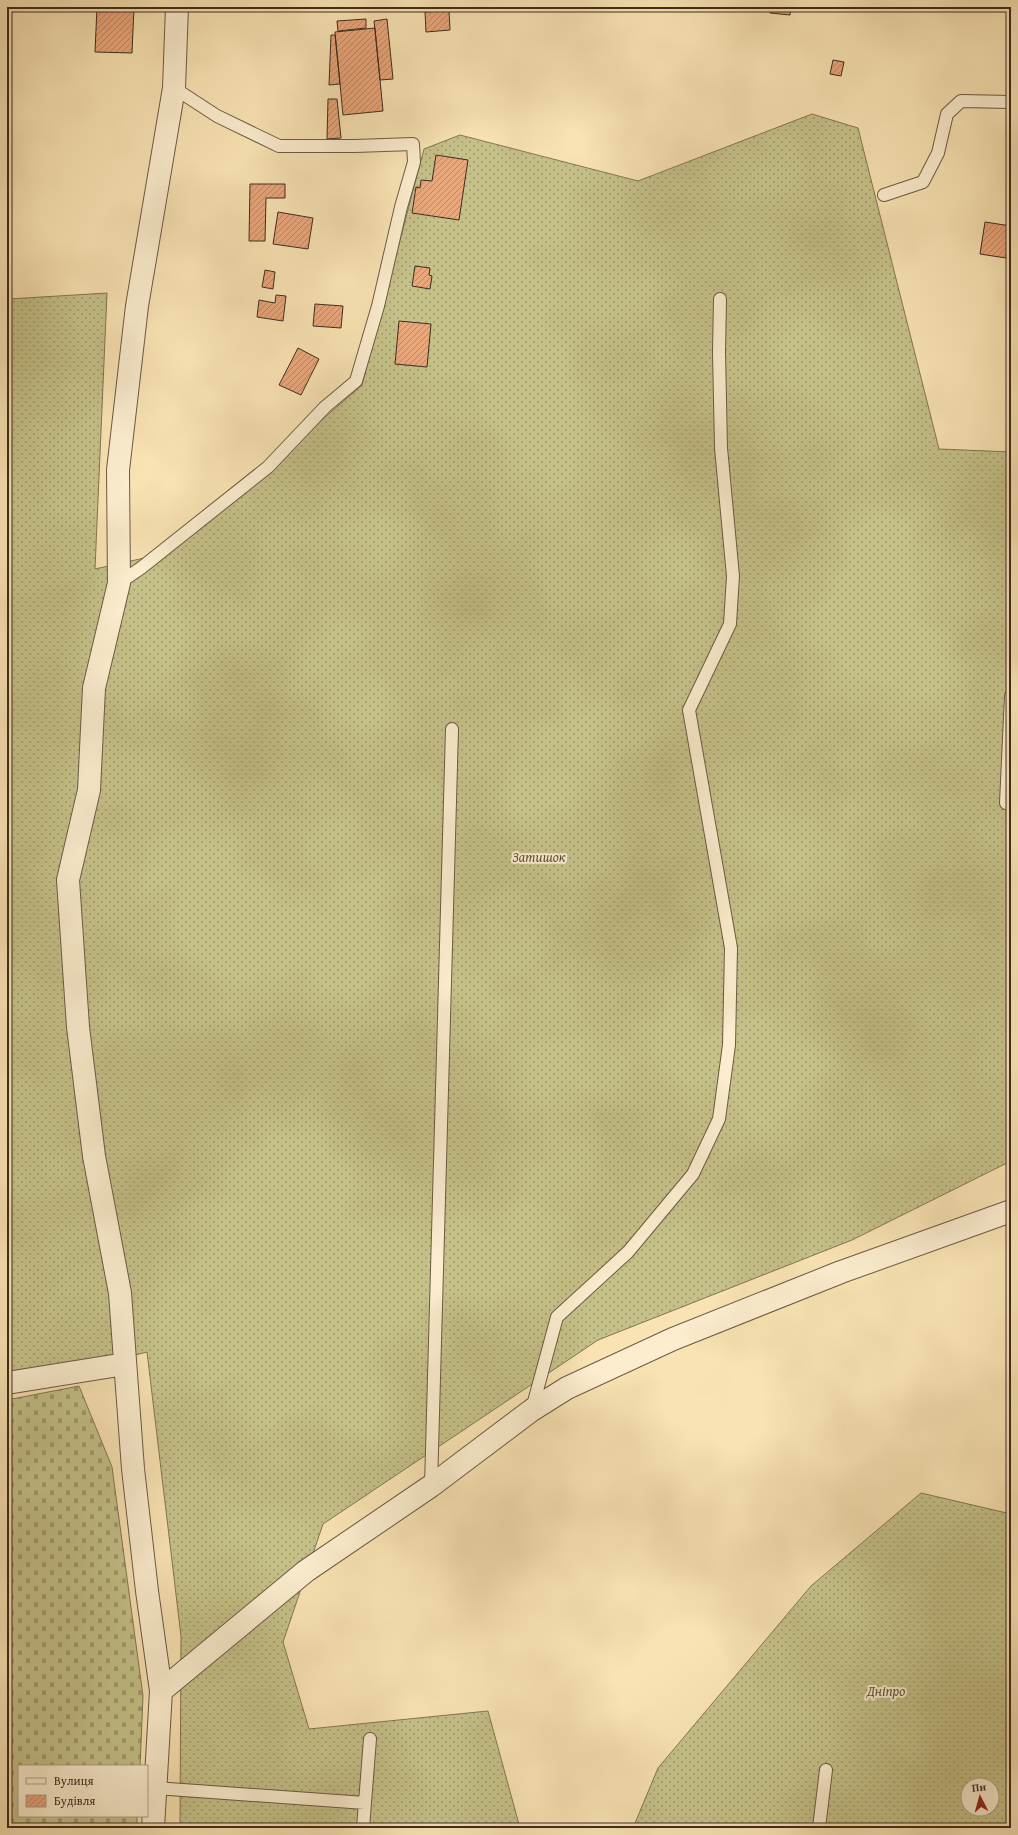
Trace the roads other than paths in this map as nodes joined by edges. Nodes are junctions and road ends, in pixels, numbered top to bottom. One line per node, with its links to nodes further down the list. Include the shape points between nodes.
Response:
1 (177, 7): 2 (street)
2 (174, 88): 6 (street, via 137,306 118,470); 6 (lane, via 217,116 279,146 413,144 414,162 378,306 356,381 325,407 268,467 141,568)
3 (1011, 102): 4 (lane, via 961,101 947,114 938,153 923,182)
4 (884, 195)
5 (720, 299): 13 (lane, via 721,448 733,576 730,624 689,710 732,948 729,1045 719,1119 694,1174 628,1252 557,1318)
6 (119, 582): 11 (street, via 94,688 89,790 68,880 78,1027 94,1156 120,1293)
7 (1011, 696): 9 (lane)
8 (452, 729): 14 (lane)
9 (1006, 803)
10 (1011, 1211): 13 (street, via 841,1272 673,1339 567,1388)
11 (125, 1364): 12 (street); 15 (street, via 133,1469)
12 (7, 1383)
13 (532, 1410): 14 (street)
14 (431, 1486): 15 (street, via 306,1571)
15 (161, 1690): 18 (street)
16 (370, 1739): 19 (lane)
17 (826, 1770): 22 (lane)
18 (155, 1788): 19 (lane); 20 (street)
19 (365, 1803): 21 (lane)
20 (153, 1828)
21 (363, 1828)
22 (819, 1828)

